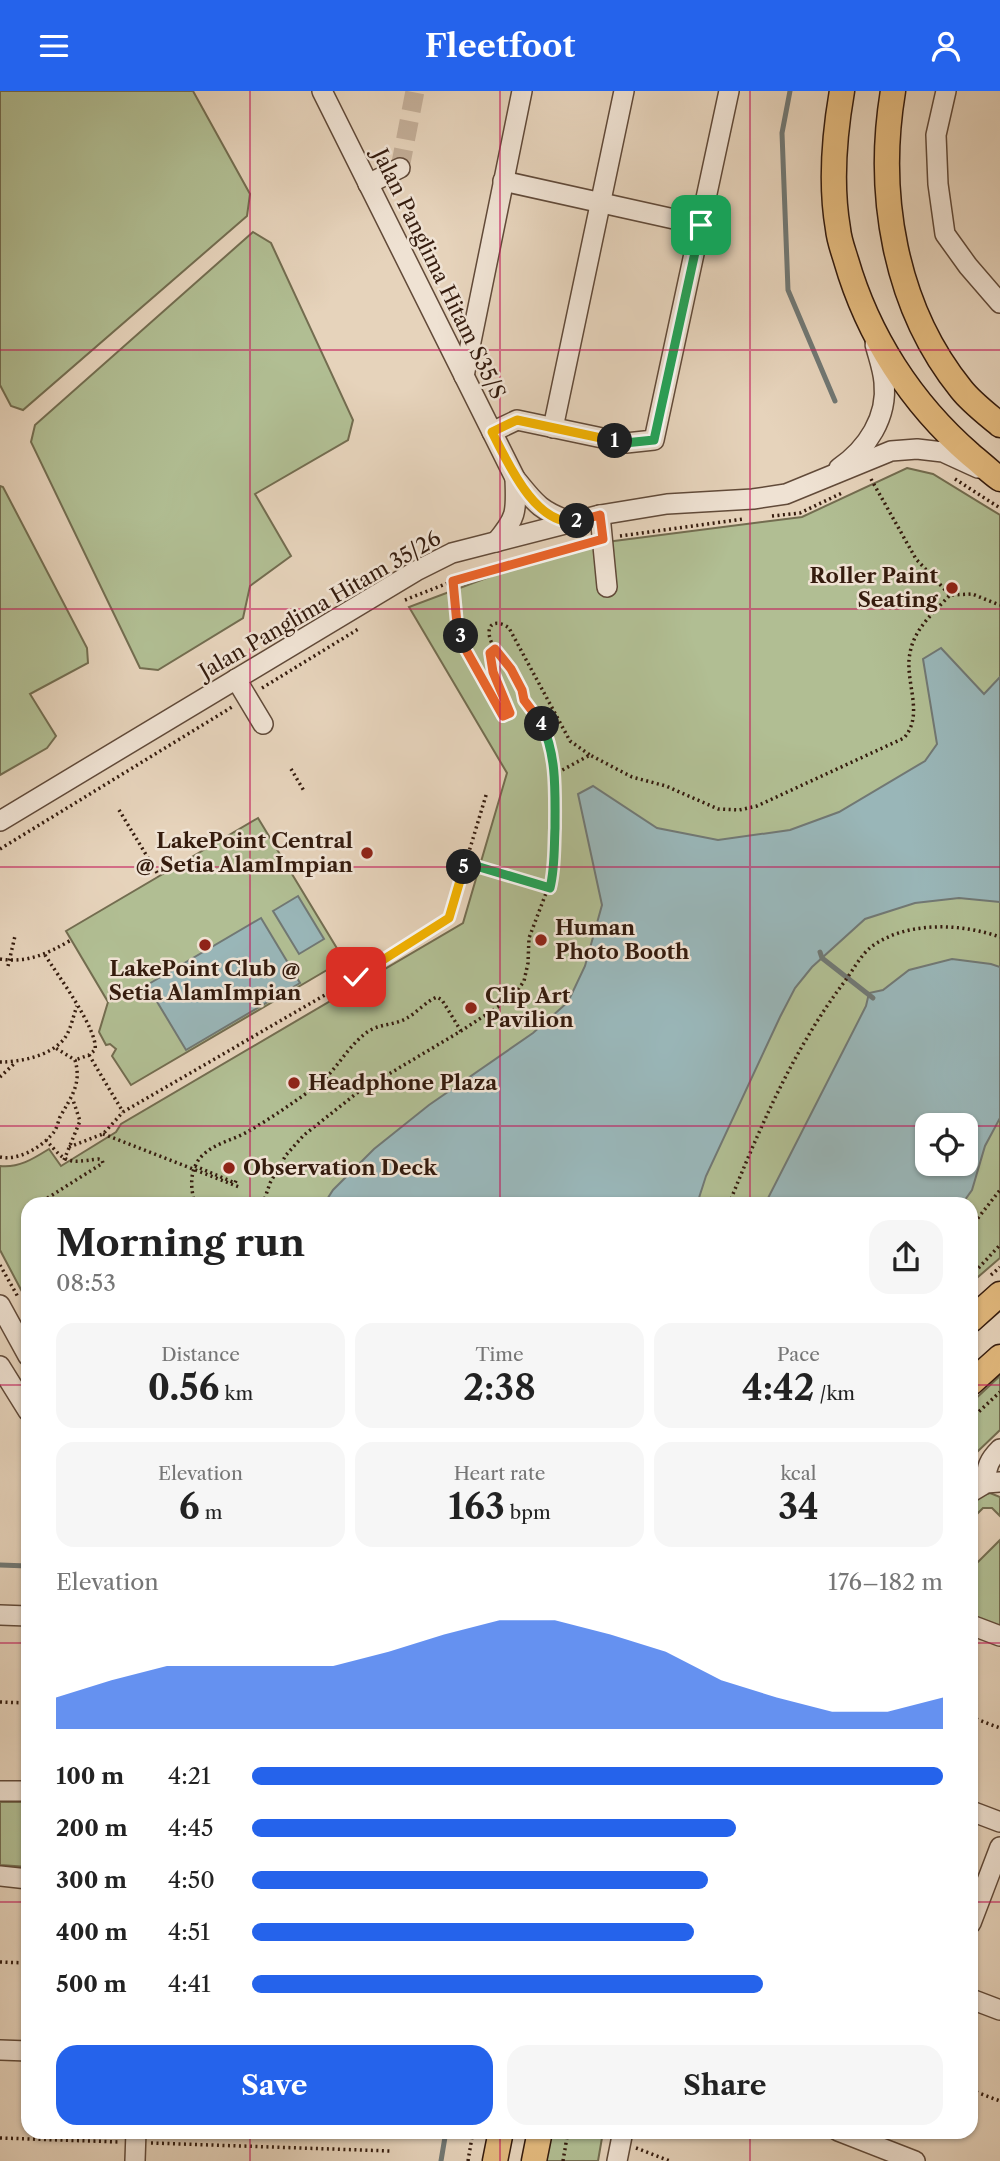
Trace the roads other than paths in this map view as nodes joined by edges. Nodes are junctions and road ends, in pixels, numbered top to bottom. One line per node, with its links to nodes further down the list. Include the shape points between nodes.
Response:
1 (322, 91): 10 (street, Jalan Panglima Hitam S35/S)
2 (522, 91): 9 (street)
3 (624, 91): 11 (street)
4 (729, 91): 12 (street)
5 (842, 91): 14 (main road, via 835,133 838,232)
6 (892, 91): 16 (main road, via 887,171 890,217 907,290 937,354 962,391)
7 (946, 91): 13 (street, via 936,135 945,234)
8 (400, 168): 10 (street)
9 (503, 181): 11 (street); 15 (street)
10 (368, 184): 15 (street, Jalan Panglima Hitam S35/S)
11 (600, 202): 12 (street); 17 (street)
12 (701, 225): 17 (street, via 654,440 625,443)
13 (999, 300)
14 (871, 329): 20 (main road, via 902,379 943,431); 21 (street, Jalan Panglima Hitam 35/26, via 885,383 880,419 868,441 849,460)
15 (464, 376): 18 (street, Jalan Panglima Hitam S35/S)
16 (1000, 425)
17 (553, 428): 18 (street, via 517,420)
18 (492, 432): 19 (street, Jalan Panglima Hitam S35/S)
19 (515, 478): 23 (street, Jalan Panglima Hitam S35/S, via 548,513); 24 (street, Jalan Panglima Hitam S35/S, via 512,522)
20 (998, 478): 21 (street, Jalan Panglima Hitam 35/26, via 943,452 917,449 891,451)
21 (815, 484): 22 (street, Jalan Panglima Hitam 35/26, via 753,499 667,504)
22 (600, 515): 23 (street, Jalan Panglima Hitam 35/26); 25 (street)
23 (573, 522): 24 (street, Jalan Panglima Hitam 35/26)
24 (496, 542): 26 (street, Jalan Panglima Hitam 35/26, via 452,553 416,571)
25 (607, 587)
26 (236, 679): 27 (street); 28 (street, Jalan Panglima Hitam 35/26)
27 (263, 724)
28 (0, 821)
29 (1000, 1294): 31 (main road)
30 (0, 1305): 32 (street)
31 (978, 1314)
32 (21, 1343)
33 (1000, 1357): 35 (main road)
34 (0, 1366): 36 (street)
35 (978, 1377)
36 (21, 1400)
37 (1000, 1449): 38 (street, via 986,1469)
38 (986, 1486)
39 (0, 1615): 40 (street)
40 (21, 1616)
41 (978, 1628): 42 (street)
42 (1000, 1636)
43 (0, 1791): 44 (street)
44 (21, 1791)
45 (978, 1814): 46 (street)
46 (1000, 1822)
47 (1000, 1847): 50 (street)
48 (0, 1876): 49 (street)
49 (21, 1878)
50 (978, 1905)
51 (978, 2002): 52 (street)
52 (1000, 2010)
53 (0, 2050): 54 (street)
54 (21, 2051)
55 (135, 2139): 61 (street)
56 (499, 2139): 62 (main road)
57 (538, 2139): 63 (main road)
58 (627, 2139): 64 (street)
59 (862, 2139): 60 (street)
60 (887, 2147): 65 (street)
61 (135, 2161)
62 (495, 2161)
63 (534, 2161)
64 (617, 2161)
65 (915, 2161)

